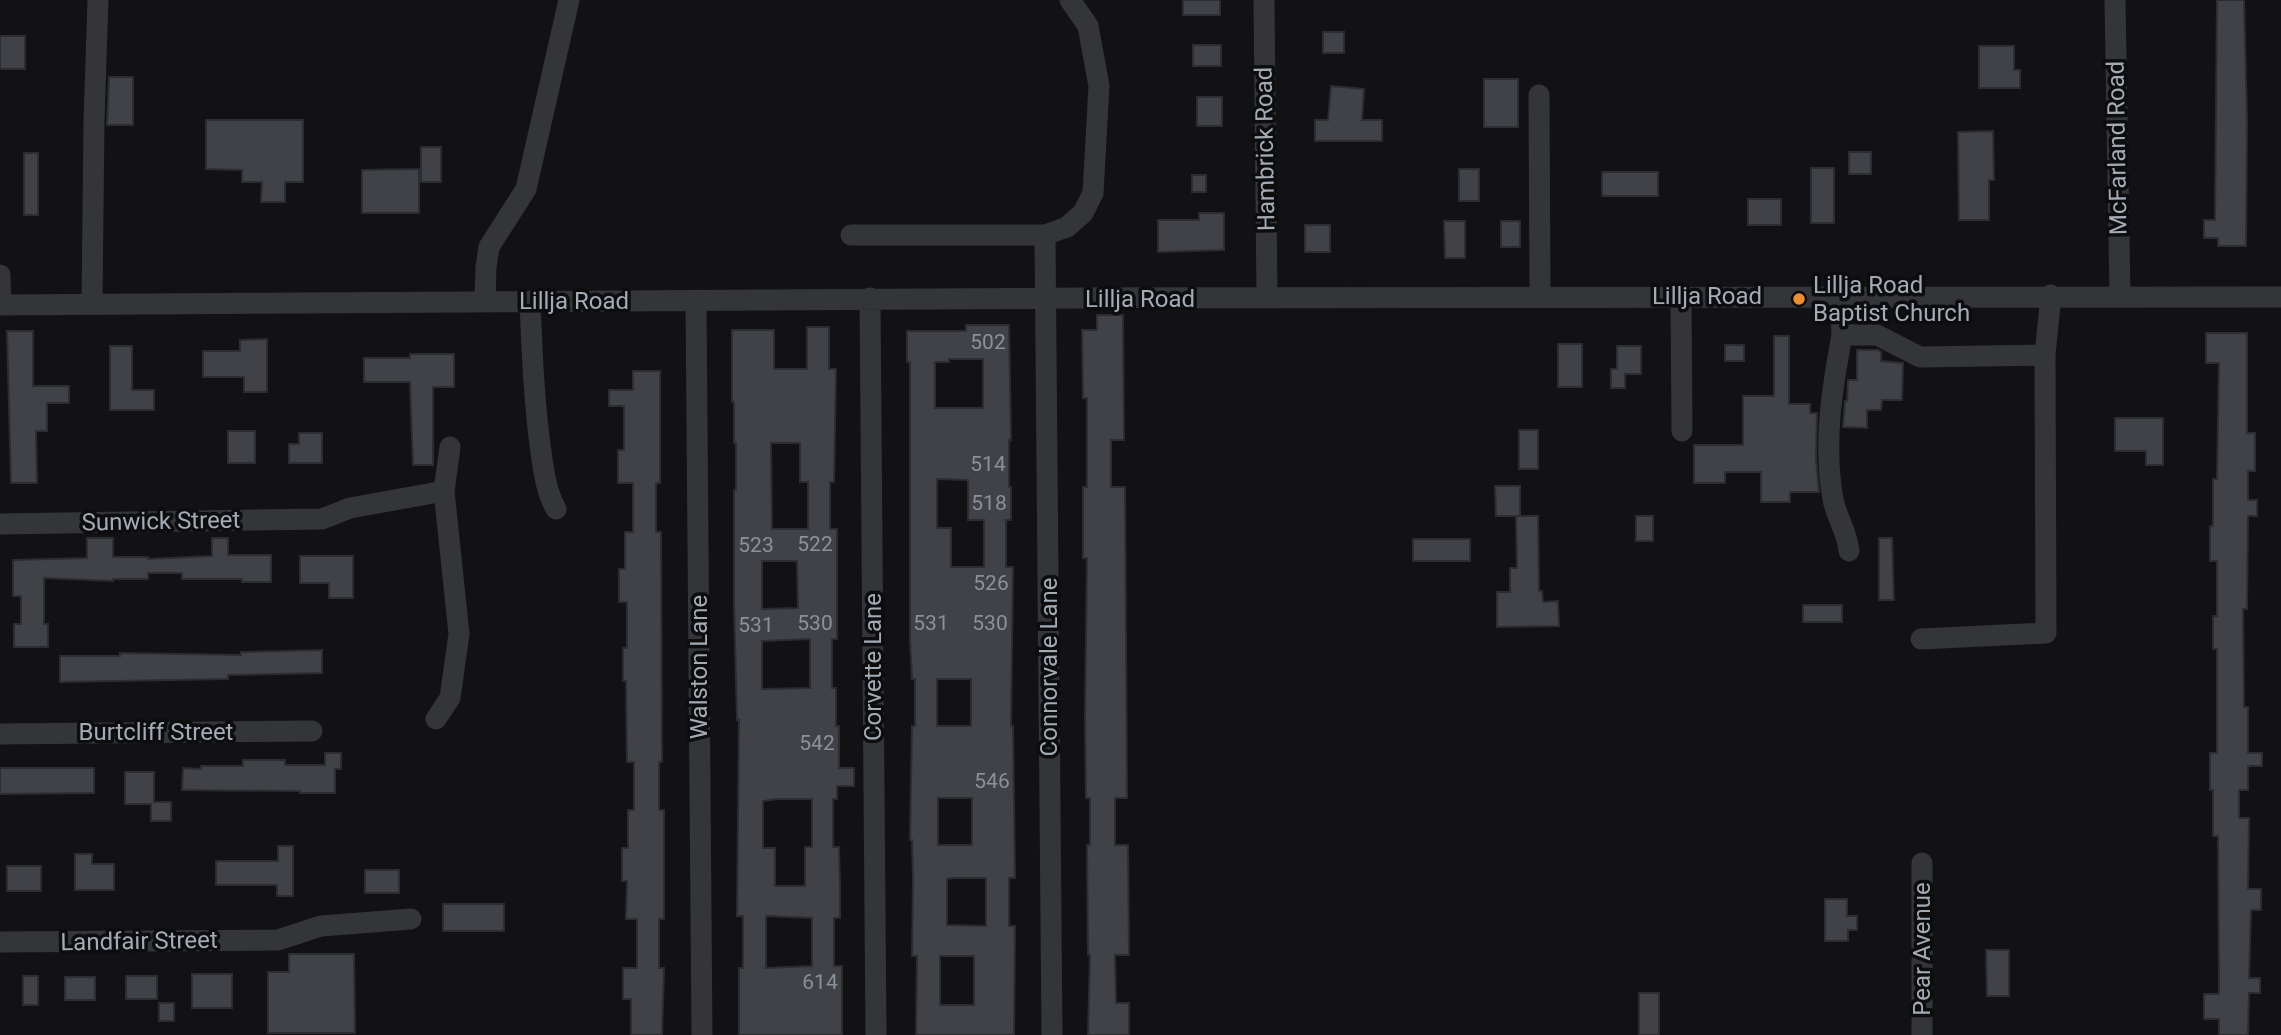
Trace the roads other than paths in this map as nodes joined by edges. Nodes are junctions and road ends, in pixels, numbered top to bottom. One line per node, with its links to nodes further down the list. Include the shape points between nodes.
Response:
1 (98, 0): 22 (street)
2 (569, 0): 20 (street, via 526,189 489,247)
3 (1070, 0): 8 (street, via 1088,26 1099,86 1093,193 1083,213 1067,227)
4 (1264, 0): 17 (street, Hambrick Road)
5 (2115, 0): 12 (street, McFarland Road)
6 (1539, 95): 13 (street)
7 (851, 235): 8 (street)
8 (1045, 235): 18 (street, Connorvale Lane)
9 (0, 275): 23 (street)
10 (2051, 295): 11 (street, Lillja Road); 12 (street, Lillja Road); 25 (street)
11 (1840, 296): 14 (street, Lillja Road); 24 (street)
12 (2119, 296): 15 (street, Lillja Road)
13 (1540, 297): 14 (street, Lillja Road); 17 (street, Lillja Road)
14 (1681, 297): 26 (street)
15 (2281, 297)
16 (870, 298): 18 (street, Lillja Road); 19 (street, Lillja Road); 40 (street, Corvette Lane)
17 (1267, 298): 18 (street, Lillja Road)
18 (1046, 299): 41 (street, Connorvale Lane)
19 (696, 300): 21 (street, Lillja Road); 39 (street, Walston Lane)
20 (485, 301): 21 (street, Lillja Road); 22 (street, Lillja Road)
21 (530, 301): 29 (street, via 538,433 548,495)
22 (92, 304): 23 (street, Lillja Road)
23 (0, 305)
24 (1842, 335): 25 (street, via 1877,335 1920,357); 31 (street, via 1833,384 1829,474)
25 (2045, 355): 32 (street, via 2046,632)
26 (1682, 431)
27 (450, 447): 28 (street)
28 (444, 491): 30 (street, Sunwick Street, via 350,508 322,519); 33 (street, via 459,634 450,698)
29 (556, 509)
30 (0, 524)
31 (1849, 551)
32 (1921, 639)
33 (436, 719)
34 (312, 731): 35 (street, Burtcliff Street)
35 (0, 733)
36 (1922, 863): 42 (street, Pear Avenue)
37 (411, 919): 38 (street, Landfair Street, via 321,926 278,940)
38 (0, 942)
39 (702, 1035)
40 (876, 1035)
41 (1052, 1035)
42 (1922, 1035)

